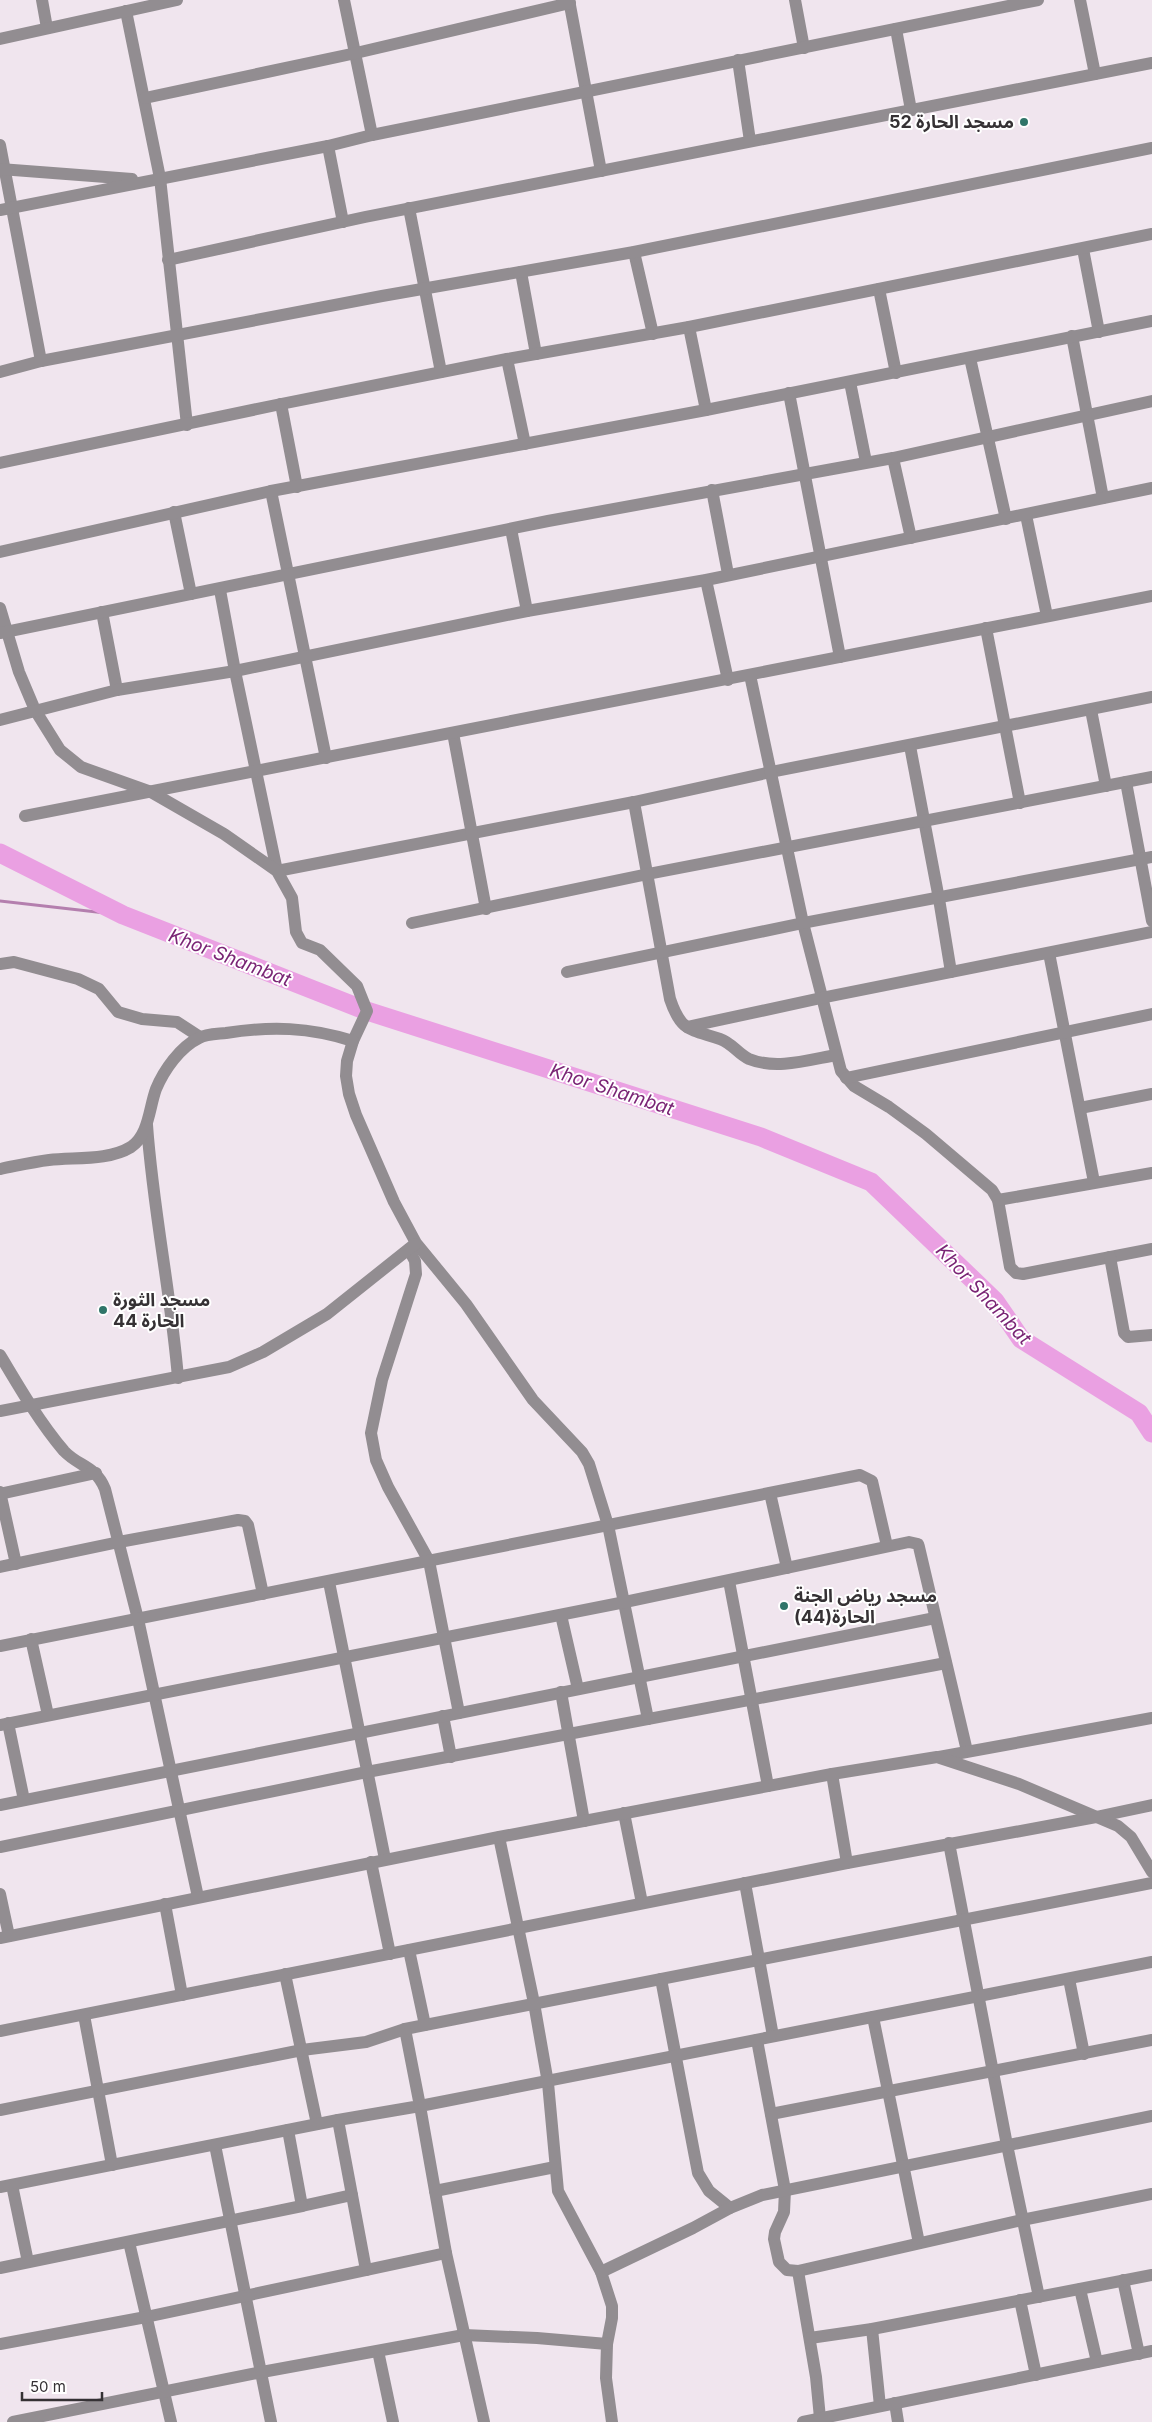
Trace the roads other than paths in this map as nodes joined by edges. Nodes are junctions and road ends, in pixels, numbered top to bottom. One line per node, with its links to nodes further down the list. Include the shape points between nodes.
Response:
1 (42, 0): 9 (street)
2 (177, 0): 8 (street)
3 (344, 0): 13 (street)
4 (794, 0): 12 (street)
5 (1038, 0): 10 (street)
6 (1080, 0): 16 (street)
7 (569, 1): 13 (street); 17 (street)
8 (126, 11): 9 (street); 18 (street)
9 (48, 28): 11 (street)
10 (896, 29): 12 (street); 19 (street)
11 (0, 39)
12 (804, 48): 14 (street)
13 (356, 53): 18 (street); 20 (street)
14 (738, 60): 17 (street); 21 (street)
15 (1152, 63): 16 (street)
16 (1095, 74): 19 (street)
17 (586, 92): 20 (street); 26 (street)
18 (145, 98): 27 (street)
19 (911, 110): 21 (street)
20 (372, 135): 23 (street)
21 (750, 141): 26 (street)
22 (0, 145): 25 (street)
23 (328, 146): 27 (street); 30 (street)
24 (1152, 148): 33 (street)
25 (2, 170): 27 (street); 29 (street)
26 (601, 171): 28 (street)
27 (155, 179): 29 (street); 34 (street)
28 (409, 208): 30 (street); 36 (street)
29 (6, 209): 47 (street)
30 (343, 222): 34 (street)
31 (1152, 234): 32 (street)
32 (1083, 249): 37 (street); 40 (street)
33 (634, 252): 35 (street); 41 (street)
34 (168, 260): 43 (street)
35 (521, 272): 36 (street); 44 (street)
36 (424, 290): 43 (street); 49 (street)
37 (879, 290): 39 (street); 50 (street)
38 (1152, 321): 40 (street)
39 (690, 327): 41 (street); 55 (street)
40 (1099, 332): 42 (street)
41 (653, 334): 44 (street)
42 (1072, 336): 45 (street); 56 (street)
43 (176, 337): 47 (street); 57 (street)
44 (536, 354): 46 (street)
45 (970, 358): 50 (street); 58 (street)
46 (508, 359): 49 (street); 59 (street)
47 (41, 361): 48 (street)
48 (0, 372)
49 (441, 372): 54 (street)
50 (896, 372): 51 (street)
51 (850, 382): 52 (street); 61 (street)
52 (789, 393): 55 (street); 63 (street)
53 (1152, 401): 56 (street)
54 (281, 404): 57 (street); 64 (street)
55 (706, 410): 59 (street)
56 (1086, 414): 58 (street); 68 (street)
57 (187, 425): 62 (street)
58 (987, 437): 60 (street); 71 (street)
59 (525, 444): 64 (street)
60 (893, 458): 61 (street); 73 (street)
61 (866, 462): 63 (street)
62 (0, 463)
63 (804, 474): 66 (street); 75 (street)
64 (297, 487): 67 (street)
65 (1152, 488): 68 (street)
66 (712, 490): 72 (street); 76 (street)
67 (271, 491): 69 (street); 77 (street)
68 (1103, 498): 70 (street)
69 (174, 512): 74 (street); 80 (street)
70 (1026, 515): 71 (street); 85 (street)
71 (1006, 518): 73 (street)
72 (511, 529): 77 (street); 83 (street)
73 (911, 538): 75 (street)
74 (0, 552)
75 (820, 556): 76 (street); 89 (street)
76 (728, 574): 78 (street)
77 (288, 575): 79 (street); 88 (street)
78 (706, 580): 83 (street); 92 (street)
79 (220, 590): 80 (street); 90 (street)
80 (191, 594): 84 (street)
81 (1152, 596): 85 (street)
82 (0, 608): 87 (street)
83 (527, 611): 88 (street)
84 (102, 612): 87 (street); 93 (street)
85 (1047, 616): 86 (street)
86 (986, 628): 89 (street); 98 (street)
87 (3, 632): 95 (street)
88 (304, 656): 90 (street); 101 (street)
89 (840, 657): 91 (street)
90 (235, 671): 93 (street); 102 (street)
91 (750, 675): 92 (street); 103 (street)
92 (728, 680): 99 (street)
93 (117, 690): 95 (street)
94 (1152, 697): 96 (street)
95 (35, 710): 97 (street); 107 (street, via 60,750 81,767)
96 (1091, 710): 98 (street); 106 (street)
97 (0, 720)
98 (1005, 727): 100 (street); 109 (street)
99 (453, 733): 101 (street); 112 (street)
100 (910, 746): 103 (street); 111 (street)
101 (326, 758): 102 (street)
102 (256, 771): 107 (street); 115 (street)
103 (771, 772): 108 (street); 113 (street)
104 (1152, 777): 105 (street)
105 (1126, 782): 106 (street); 114 (street)
106 (1106, 786): 109 (street)
107 (151, 792): 110 (street); 115 (street, via 224,834)
108 (634, 802): 112 (street); 116 (street)
109 (1020, 803): 111 (street)
110 (25, 816)
111 (924, 822): 113 (street); 117 (street)
112 (472, 832): 115 (street); 118 (street)
113 (787, 848): 116 (street); 121 (street)
114 (1147, 858): 117 (street); 119 (street)
115 (277, 871): 133 (street, via 292,898 296,932 302,943 320,950 357,986 367,1011)
116 (648, 874): 118 (street); 123 (street)
117 (939, 899): 121 (street); 127 (street)
118 (486, 909): 120 (street)
119 (1152, 921)
120 (412, 923)
121 (804, 923): 123 (street); 128 (street)
122 (1152, 932): 124 (street)
123 (662, 952): 126 (street); 130 (street, via 675,1016)
124 (1050, 953): 127 (street); 131 (street)
125 (0, 964): 132 (street, via 14,962 78,979 99,989 118,1012 142,1019 176,1022)
126 (567, 972)
127 (951, 972): 128 (street)
128 (821, 998): 130 (street); 134 (street)
129 (1152, 1014): 131 (street)
130 (686, 1027): 134 (street, via 730,1044 746,1058 760,1063 800,1062)
131 (1064, 1032): 135 (street); 137 (street)
132 (200, 1037): 133 (street, via 253,1028 303,1028); 138 (street, via 178,1054 166,1069 156,1089)
133 (353, 1041): 143 (street, via 346,1076 349,1094)
134 (836, 1055): 135 (street)
135 (846, 1078): 142 (street, via 926,1134 986,1182)
136 (1152, 1094): 137 (street)
137 (1080, 1108): 141 (street)
138 (147, 1125): 139 (street, via 132,1146 119,1153); 148 (street, via 155,1214 172,1309)
139 (0, 1169)
140 (1152, 1173): 141 (street)
141 (1094, 1182): 142 (street)
142 (998, 1200): 145 (street, via 1010,1267 1016,1272 1023,1274)
143 (412, 1246): 148 (street, via 327,1314 294,1336 229,1367); 154 (street, via 466,1304 533,1400 582,1452 589,1464); 157 (street, via 416,1274 382,1380 371,1433 376,1460 388,1488)
144 (1152, 1249): 145 (street)
145 (1110, 1258): 146 (street, via 1124,1333 1128,1338)
146 (1152, 1335)
147 (0, 1355): 149 (street)
148 (178, 1378): 149 (street)
149 (31, 1404): 150 (street); 151 (street, via 65,1452)
150 (0, 1410)
151 (96, 1473): 152 (street); 155 (street, via 105,1489)
152 (0, 1493): 158 (street)
153 (770, 1493): 154 (street); 156 (street, via 860,1475 868,1477 872,1481); 160 (street)
154 (608, 1525): 157 (street); 164 (street)
155 (119, 1542): 158 (street); 163 (street, via 245,1521); 167 (street)
156 (887, 1546): 160 (street); 166 (street, via 909,1542 918,1544)
157 (429, 1561): 162 (street); 168 (street)
158 (16, 1564): 159 (street)
159 (0, 1567)
160 (787, 1568): 161 (street)
161 (729, 1581): 164 (street); 172 (street)
162 (329, 1582): 163 (street); 171 (street)
163 (263, 1594): 167 (street)
164 (624, 1602): 165 (street); 174 (street)
165 (562, 1615): 168 (street); 175 (street)
166 (935, 1618): 172 (street); 173 (street)
167 (138, 1619): 169 (street); 177 (street)
168 (444, 1637): 171 (street); 179 (street)
169 (31, 1639): 170 (street); 180 (street)
170 (0, 1646)
171 (344, 1657): 177 (street); 185 (street)
172 (744, 1657): 174 (street); 178 (street)
173 (946, 1663): 178 (street); 187 (street)
174 (640, 1676): 175 (street); 183 (street)
175 (578, 1689): 176 (street)
176 (561, 1692): 179 (street); 186 (street)
177 (155, 1694): 180 (street); 190 (street)
178 (752, 1698): 183 (street); 193 (street)
179 (459, 1713): 181 (street)
180 (48, 1715): 184 (street)
181 (443, 1716): 185 (street); 188 (street)
182 (1152, 1718): 187 (street)
183 (648, 1719): 186 (street)
184 (4, 1724): 194 (street)
185 (359, 1732): 190 (street); 191 (street)
186 (568, 1735): 188 (street); 200 (street)
187 (967, 1751): 189 (street)
188 (451, 1757): 191 (street)
189 (936, 1757): 192 (street); 199 (street, via 1019,1784)
190 (171, 1770): 194 (street); 197 (street)
191 (367, 1772): 197 (street); 204 (street)
192 (832, 1774): 193 (street); 206 (street)
193 (768, 1786): 198 (street)
194 (24, 1800): 195 (street)
195 (0, 1805)
196 (1152, 1805): 199 (street)
197 (179, 1809): 203 (street); 211 (street)
198 (624, 1813): 200 (street); 212 (street)
199 (1096, 1817): 202 (street); 207 (street, via 1124,1829)
200 (584, 1821): 201 (street)
201 (498, 1837): 204 (street); 215 (street)
202 (949, 1843): 206 (street); 214 (street)
203 (0, 1847)
204 (385, 1859): 205 (street)
205 (371, 1862): 211 (street); 218 (street)
206 (847, 1863): 208 (street)
207 (1152, 1872)
208 (745, 1883): 212 (street); 219 (street)
209 (1152, 1884): 214 (street)
210 (0, 1894): 216 (street)
211 (198, 1897): 213 (street)
212 (642, 1903): 215 (street)
213 (165, 1904): 216 (street); 224 (street)
214 (964, 1921): 219 (street); 225 (street)
215 (518, 1928): 217 (street); 226 (street)
216 (5, 1937)
217 (409, 1950): 218 (street); 229 (street)
218 (390, 1954): 221 (street)
219 (758, 1960): 222 (street); 232 (street)
220 (1152, 1962): 223 (street)
221 (285, 1974): 224 (street); 235 (street)
222 (660, 1978): 226 (street); 237 (street)
223 (1069, 1979): 225 (street); 236 (street)
224 (182, 1995): 227 (street)
225 (978, 1997): 228 (street); 238 (street)
226 (534, 2003): 229 (street); 239 (street)
227 (84, 2015): 231 (street); 240 (street)
228 (873, 2017): 232 (street); 241 (street)
229 (425, 2025): 230 (street)
230 (405, 2029): 235 (street, via 366,2042); 242 (street)
231 (0, 2031)
232 (773, 2036): 233 (street)
233 (757, 2040): 237 (street); 244 (street)
234 (1152, 2040): 236 (street)
235 (302, 2050): 240 (street); 247 (street)
236 (1084, 2054): 238 (street)
237 (675, 2057): 239 (street); 260 (street, via 698,2172 709,2191)
238 (993, 2072): 241 (street); 250 (street)
239 (548, 2083): 242 (street); 253 (street)
240 (98, 2090): 243 (street); 251 (street)
241 (887, 2092): 244 (street); 252 (street)
242 (420, 2106): 246 (street); 256 (street)
243 (0, 2110)
244 (772, 2114): 255 (street)
245 (1152, 2116): 250 (street)
246 (338, 2120): 247 (street); 258 (street)
247 (317, 2124): 248 (street)
248 (288, 2130): 249 (street); 259 (street)
249 (215, 2145): 251 (street); 262 (street)
250 (1007, 2145): 252 (street); 261 (street)
251 (112, 2165): 254 (street)
252 (902, 2166): 255 (street); 264 (street)
253 (555, 2167): 256 (street); 270 (street, via 558,2190)
254 (6, 2186): 266 (street)
255 (785, 2190): 260 (street); 269 (street, via 784,2212 774,2232 776,2252 781,2266)
256 (435, 2191): 265 (street)
257 (1152, 2194): 261 (street)
258 (352, 2195): 259 (street); 268 (street)
259 (302, 2206): 262 (street)
260 (730, 2208): 270 (street)
261 (1022, 2220): 264 (street); 275 (street)
262 (231, 2221): 263 (street); 274 (street)
263 (128, 2242): 266 (street); 277 (street)
264 (919, 2243): 269 (street)
265 (446, 2253): 268 (street); 279 (street)
266 (28, 2262): 267 (street)
267 (0, 2268)
268 (366, 2270): 274 (street)
269 (798, 2271): 280 (street)
270 (602, 2272): 282 (street, via 612,2306)
271 (1152, 2275): 272 (street)
272 (1123, 2280): 273 (street); 285 (street)
273 (1080, 2289): 275 (street); 286 (street)
274 (247, 2296): 277 (street); 287 (street)
275 (1039, 2297): 276 (street)
276 (1020, 2300): 278 (street); 288 (street)
277 (146, 2317): 281 (street); 289 (street)
278 (872, 2329): 280 (street); 291 (street)
279 (464, 2335): 282 (street); 283 (street); 297 (street)
280 (810, 2338): 292 (street)
281 (0, 2344)
282 (607, 2344): 298 (street, via 606,2378)
283 (378, 2351): 287 (street); 296 (street)
284 (1152, 2351): 285 (street)
285 (1139, 2354): 286 (street)
286 (1097, 2362): 288 (street)
287 (262, 2372): 289 (street); 295 (street)
288 (1036, 2375): 290 (street)
289 (164, 2391): 293 (street); 294 (street)
290 (895, 2403): 291 (street); 300 (street)
291 (880, 2406): 292 (street)
292 (820, 2418): 299 (street)
293 (13, 2422)
294 (171, 2422)
295 (271, 2422)
296 (393, 2422)
297 (484, 2422)
298 (612, 2422)
299 (803, 2422)
300 (898, 2422)

